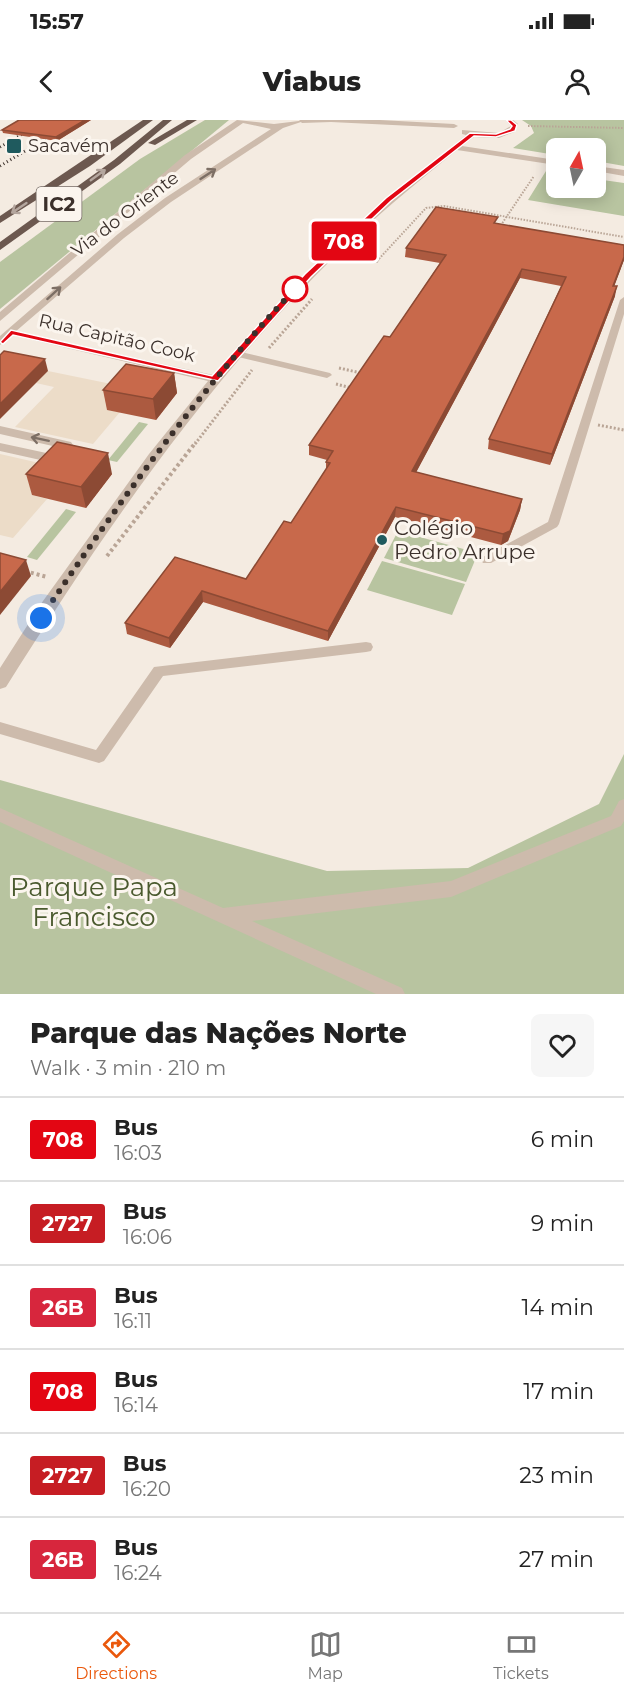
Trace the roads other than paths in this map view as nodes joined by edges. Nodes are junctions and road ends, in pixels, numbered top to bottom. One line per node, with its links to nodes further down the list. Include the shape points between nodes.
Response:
1 (148, 120): 19 (highway, IC2)
2 (168, 120): 16 (highway, IC2)
3 (194, 120): 16 (highway)
4 (243, 120): 12 (street); 23 (street, Via do Oriente, via 188,157)
5 (303, 120): 6 (street); 12 (street)
6 (328, 120)
7 (333, 120): 9 (street)
8 (423, 120): 9 (street)
9 (455, 122): 13 (street)
10 (512, 123): 13 (street, via 507,134)
11 (123, 125): 19 (highway)
12 (281, 126): 25 (street, Via do Oriente, one-way to 12, via 168,200)
13 (472, 134): 14 (street)
14 (455, 147): 15 (street); 27 (street, via 388,199 323,261)
15 (546, 161)
16 (117, 162): 21 (highway, IC2, one-way to 16)
17 (606, 170): 18 (street)
18 (624, 173)
19 (37, 195): 20 (highway, IC2, one-way to 20)
20 (0, 220)
21 (0, 247)
22 (624, 300): 32 (lane, via 553,524)
23 (14, 306): 24 (street, Via do Oriente); 25 (street)
24 (0, 318)
25 (5, 335): 26 (street, Via do Oriente); 29 (street, Rua Capitão Cook)
26 (0, 342)
27 (237, 354): 28 (lane); 29 (street)
28 (327, 375)
29 (214, 379): 34 (street, via 138,477)
30 (0, 430): 31 (street, one-way to 30, via 54,459 66,445)
31 (0, 447)
32 (487, 560)
33 (366, 647): 35 (lane, via 159,671 99,757)
34 (0, 682)
35 (0, 728)
36 (624, 806): 38 (lane, via 616,821 451,889)
37 (0, 815): 38 (lane)
38 (223, 916): 39 (lane)
39 (396, 994)

